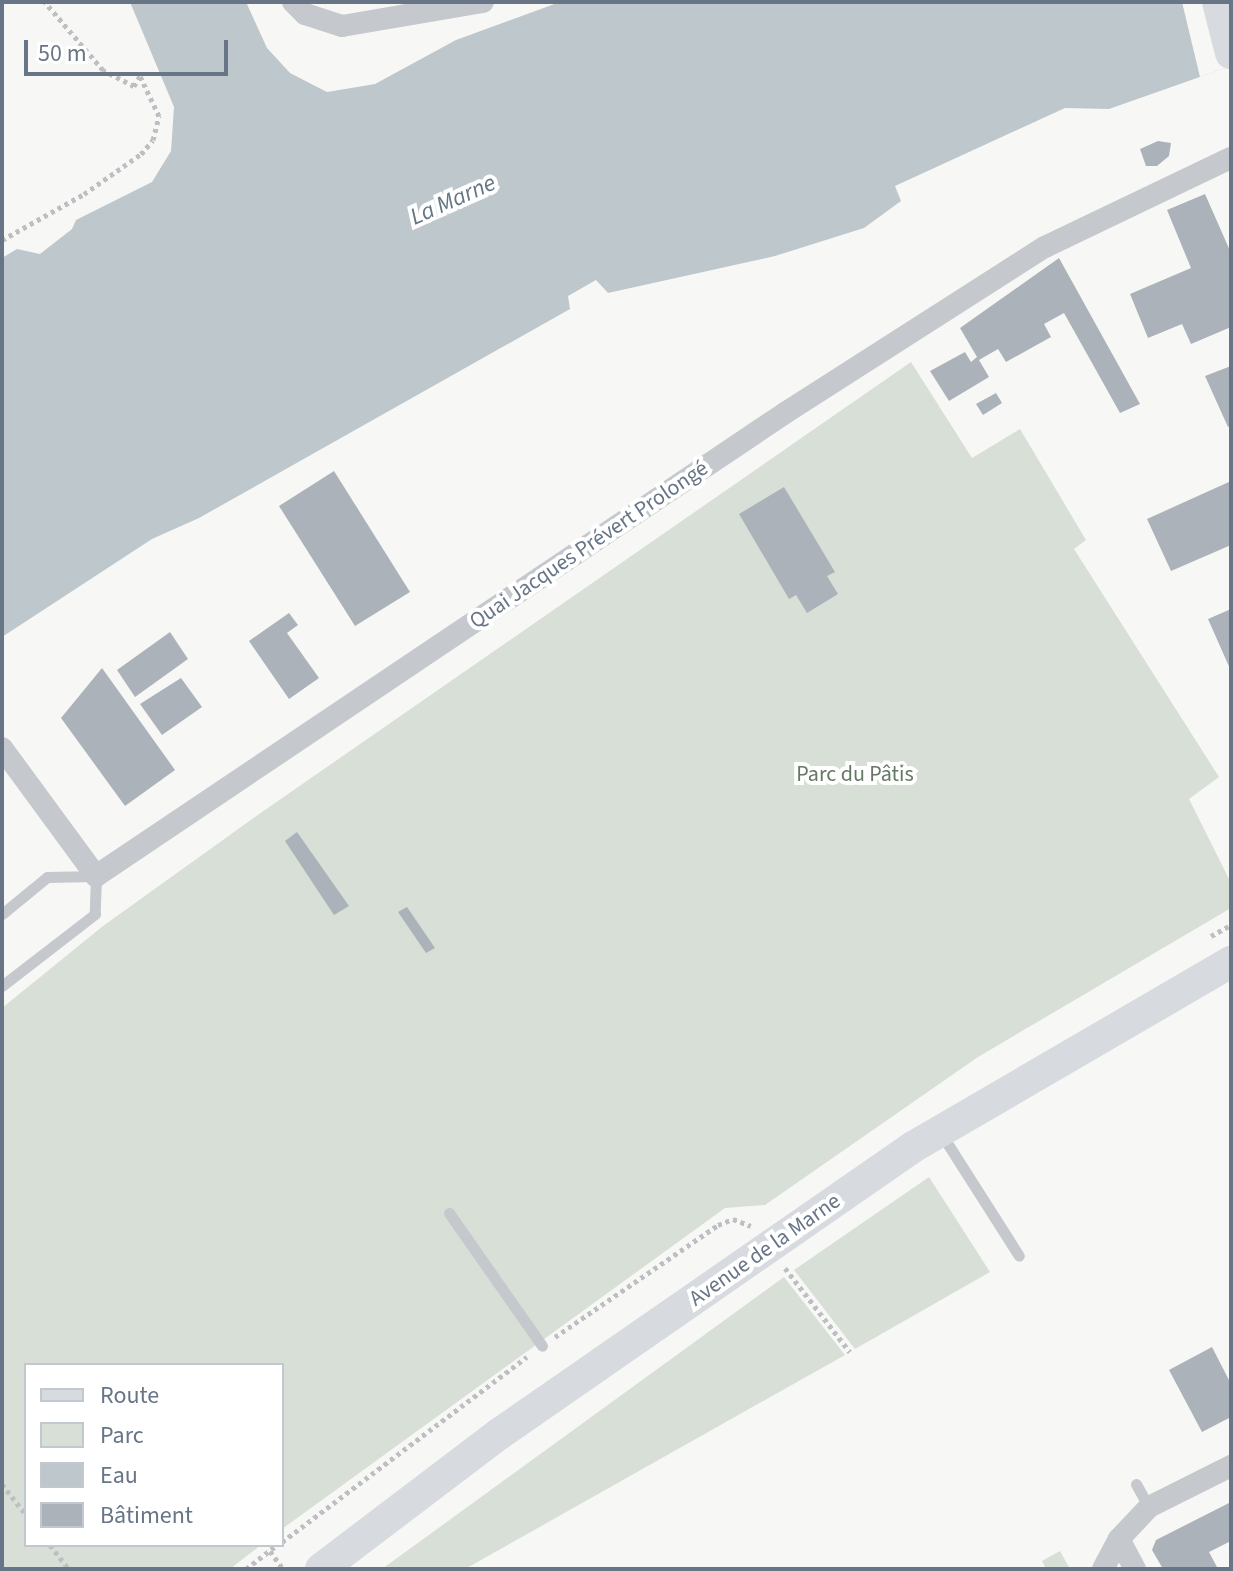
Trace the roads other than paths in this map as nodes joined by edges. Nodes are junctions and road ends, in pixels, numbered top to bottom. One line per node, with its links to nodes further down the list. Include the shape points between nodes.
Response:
1 (293, 2): 2 (street, via 305,14 342,26)
2 (483, 2)
3 (1218, 2): 4 (street)
4 (1231, 53)
5 (1231, 158): 7 (street, Quai Jacques Prévert Prolongé, via 1045,247 785,413)
6 (2, 748): 7 (street)
7 (96, 876): 8 (lane, via 47,877); 10 (lane, via 95,914)
8 (2, 914)
9 (1231, 962): 11 (street, Avenue de la Marne)
10 (2, 986)
11 (939, 1131): 13 (lane); 19 (street, Avenue de la Marne, via 499,1434)
12 (449, 1213): 14 (lane)
13 (1019, 1256)
14 (542, 1346)
15 (1231, 1466): 17 (street)
16 (1136, 1484): 17 (lane)
17 (1149, 1507): 18 (street)
18 (1119, 1539): 20 (street); 21 (street)
19 (321, 1569)
20 (1103, 1569)
21 (1135, 1569)

